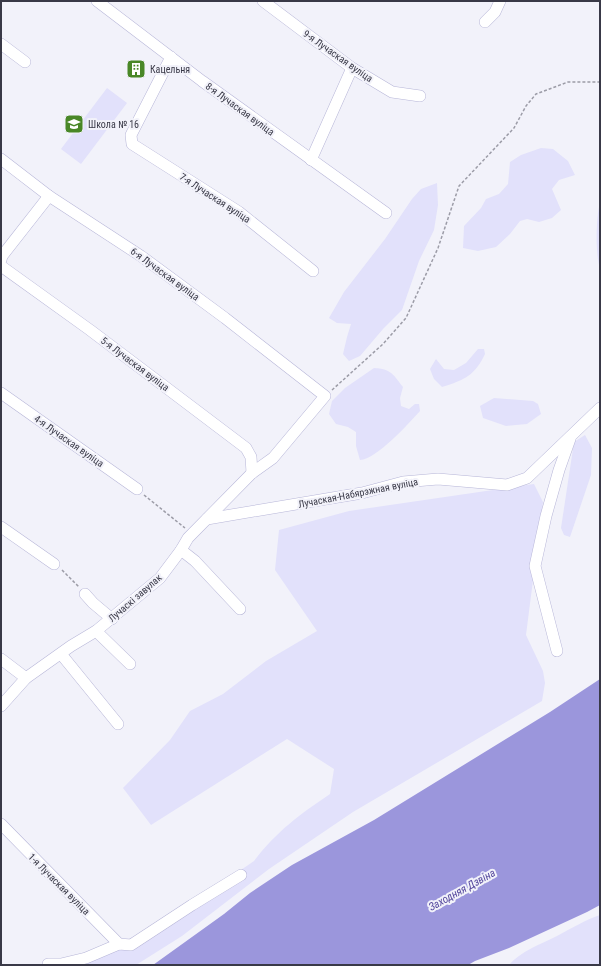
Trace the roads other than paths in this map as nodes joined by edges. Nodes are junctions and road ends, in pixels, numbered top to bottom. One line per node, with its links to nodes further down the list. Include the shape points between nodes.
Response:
1 (97, 1): 6 (street, 8-я Лучаская вуліца)
2 (263, 1): 8 (street, 9-я Лучаская вуліца)
3 (500, 1): 4 (street, via 495,12)
4 (485, 22)
5 (1, 44): 7 (street)
6 (171, 57): 11 (street, 8-я Лучаская вуліца); 16 (street, 7-я Лучаская вуліца, via 131,135 132,144 239,212)
7 (25, 62)
8 (352, 68): 9 (street, 9-я Лучаская вуліца, via 392,92); 11 (street)
9 (420, 96)
10 (1, 159): 12 (street, 6-я Лучаская вуліца)
11 (311, 160): 13 (street, 8-я Лучаская вуліца)
12 (49, 196): 14 (street); 18 (street, 6-я Лучаская вуліца, via 141,256)
13 (386, 214)
14 (1, 260)
15 (1, 266): 21 (street, 5-я Лучаская вуліца, via 246,448 251,457)
16 (313, 271)
17 (1, 393): 22 (street, 4-я Лучаская вуліца)
18 (325, 396): 21 (street, Лучаскі завулак, via 273,458)
19 (600, 408): 20 (street, Лучаская-Набярэжная вуліца)
20 (571, 436): 23 (street, Лучаская-Набярэжная вуліца, via 527,478 507,485 438,479 403,482 362,493); 31 (street, via 546,516 536,566)
21 (252, 473): 23 (street, Лучаскі завулак)
22 (137, 489)
23 (207, 520): 25 (street, Лучаскі завулак, via 188,538)
24 (1, 527): 26 (street)
25 (181, 550): 28 (street, via 195,561); 29 (street, Лучаскі завулак, via 160,578)
26 (54, 564)
27 (85, 594): 29 (street)
28 (240, 609)
29 (112, 618): 30 (street, Лучаскі завулак)
30 (96, 631): 32 (street, Лучаскі завулак); 34 (street)
31 (556, 651)
32 (61, 654): 35 (street, Лучаскі завулак); 37 (street)
33 (1, 659): 35 (street)
34 (130, 664)
35 (26, 678): 36 (street, Лучаскі завулак)
36 (1, 706)
37 (118, 724)
38 (1, 824): 40 (street, 1-я Лучаская вуліца)
39 (241, 875): 40 (street, via 131,945)
40 (119, 944): 41 (street, via 86,958 61,964)
41 (48, 964)

